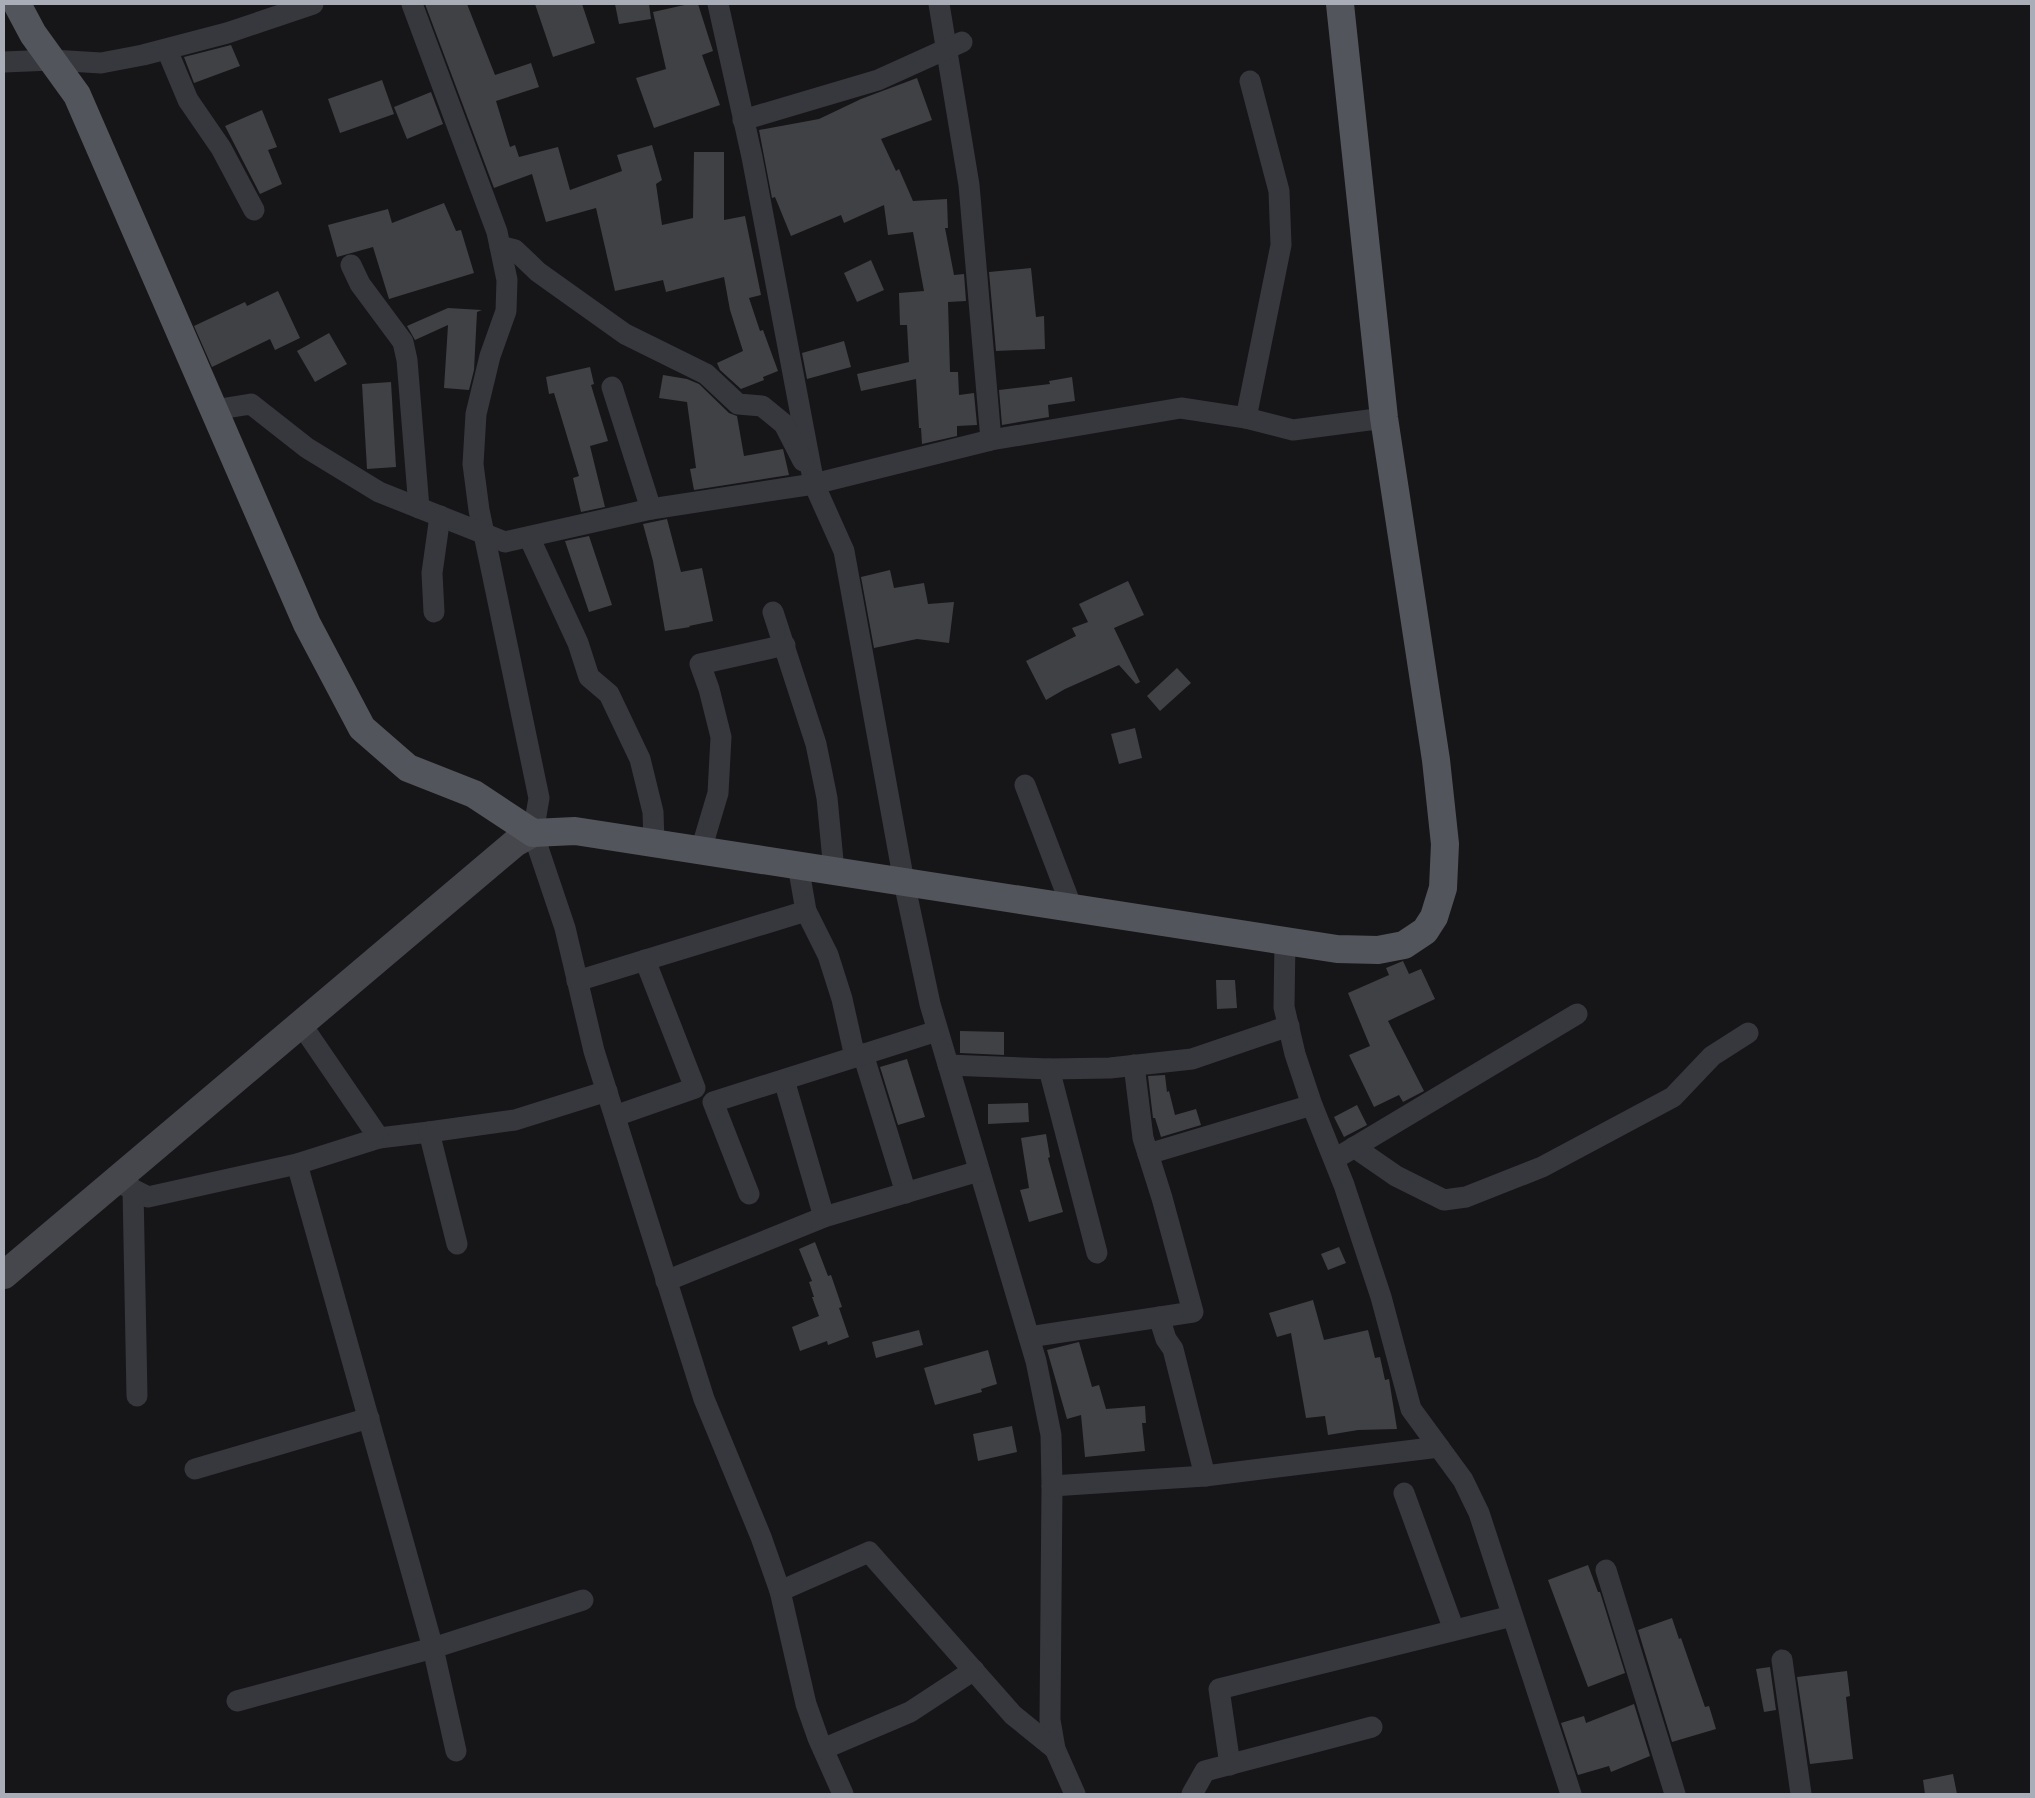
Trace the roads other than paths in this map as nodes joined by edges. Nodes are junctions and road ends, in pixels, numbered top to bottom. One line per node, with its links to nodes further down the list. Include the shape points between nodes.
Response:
1 (17, 4): 9 (main road)
2 (313, 4): 8 (street)
3 (412, 4): 14 (street)
4 (718, 4): 12 (street)
5 (939, 4): 7 (street)
6 (1340, 4): 19 (main road)
7 (955, 46): 12 (street, via 878,80); 20 (street)
8 (166, 50): 9 (street, via 101,63); 13 (street, via 188,100 221,148)
9 (52, 60): 10 (street); 17 (main road, via 77,94)
10 (4, 62)
11 (1250, 81): 18 (street, via 1278,191 1281,245)
12 (744, 120): 21 (street)
13 (254, 210)
14 (500, 246): 21 (street, via 515,250 538,272 625,334 706,374 738,404 762,406 784,424); 25 (street, via 507,280 506,311 490,356 476,414 472,464)
15 (351, 265): 22 (street, via 360,284 403,342)
16 (612, 387): 23 (street)
17 (214, 410): 22 (street, via 251,404 307,448 379,492); 31 (main road, via 307,624 362,728 408,768 474,794)
18 (1246, 418): 19 (street, via 1293,430); 20 (street, via 1181,408)
19 (1384, 418): 39 (main road, via 1436,760 1445,844 1444,888 1434,917 1425,931 1404,945 1378,950 1337,949)
20 (991, 440): 21 (street)
21 (814, 484): 23 (street); 36 (street, via 844,551)
22 (420, 508): 24 (street)
23 (651, 509): 26 (street)
24 (440, 516): 25 (street); 27 (street, via 432,573)
25 (483, 532): 26 (street, via 505,542); 31 (street, via 539,798)
26 (529, 537): 32 (street, via 578,643 589,677 608,694 640,759 653,812)
27 (434, 612)
28 (773, 612): 29 (street)
29 (785, 645): 33 (street, via 700,664 721,737 718,793); 35 (street, via 816,744 827,798)
30 (1025, 785): 37 (street)
31 (533, 833): 32 (main road, via 575,830); 41 (street, via 565,928); 43 (main road, via 514,843)
32 (654, 843): 33 (main road)
33 (700, 850): 34 (main road)
34 (798, 865): 35 (main road); 38 (street)
35 (834, 871): 36 (main road)
36 (904, 882): 37 (main road); 45 (street)
37 (1072, 908): 39 (main road)
38 (806, 911): 40 (street); 47 (street, via 828,955)
39 (1285, 941): 44 (street, via 1284,1007)
40 (645, 960): 41 (street); 54 (street, via 695,1088)
41 (577, 980): 52 (street)
42 (1577, 1014): 57 (street)
43 (301, 1024): 56 (street); 62 (main road)
44 (1288, 1026): 49 (street, via 1192,1059); 53 (street)
45 (938, 1031): 47 (street); 48 (street)
46 (1748, 1034): 57 (street, via 1712,1056 1672,1097 1542,1167 1466,1197 1444,1200 1396,1176)
47 (859, 1056): 51 (street); 63 (street)
48 (948, 1065): 50 (street); 61 (street)
49 (1134, 1065): 50 (street); 58 (street)
50 (1049, 1070): 67 (street)
51 (784, 1080): 64 (street, via 713,1102); 65 (street)
52 (606, 1091): 54 (street); 55 (street, via 515,1120)
53 (1312, 1105): 58 (street); 59 (street)
54 (615, 1116): 69 (street)
55 (429, 1132): 56 (street); 66 (street)
56 (379, 1138): 60 (street)
57 (1354, 1147): 59 (street)
58 (1148, 1154): 70 (street, via 1193,1312)
59 (1334, 1159): 74 (street, via 1381,1297 1410,1409)
60 (297, 1164): 62 (street, via 148,1197); 73 (street)
61 (979, 1171): 63 (street); 71 (street)
62 (124, 1185): 68 (main road); 72 (street)
63 (906, 1193): 65 (street)
64 (749, 1194)
65 (824, 1217): 69 (street)
66 (456, 1244)
67 (1097, 1253)
68 (4, 1275)
69 (666, 1282): 80 (street, via 704,1399)
70 (1160, 1317): 71 (street); 76 (street, via 1173,1349)
71 (1029, 1337): 77 (street, via 1051,1435)
72 (137, 1396)
73 (369, 1418): 75 (street); 84 (street)
74 (1439, 1447): 76 (street); 82 (street, via 1479,1512)
75 (195, 1469)
76 (1205, 1476): 77 (street)
77 (1052, 1486): 90 (street, via 1050,1720)
78 (1404, 1493): 83 (street)
79 (1606, 1570): 97 (street)
80 (780, 1591): 86 (street, via 869,1552); 89 (street, via 806,1704)
81 (583, 1600): 84 (street)
82 (1512, 1616): 83 (street); 96 (street)
83 (1454, 1630): 92 (street, via 1219,1689)
84 (433, 1648): 87 (street); 91 (street)
85 (1782, 1660): 98 (street)
86 (974, 1670): 89 (street, via 910,1712); 90 (street, via 1013,1715)
87 (237, 1700)
88 (1372, 1726): 92 (street)
89 (823, 1749): 93 (street)
90 (1056, 1750): 94 (street)
91 (456, 1751)
92 (1230, 1765): 95 (street, via 1205,1771)
93 (843, 1794)
94 (1075, 1794)
95 (1192, 1794)
96 (1571, 1794)
97 (1675, 1794)
98 (1801, 1794)

